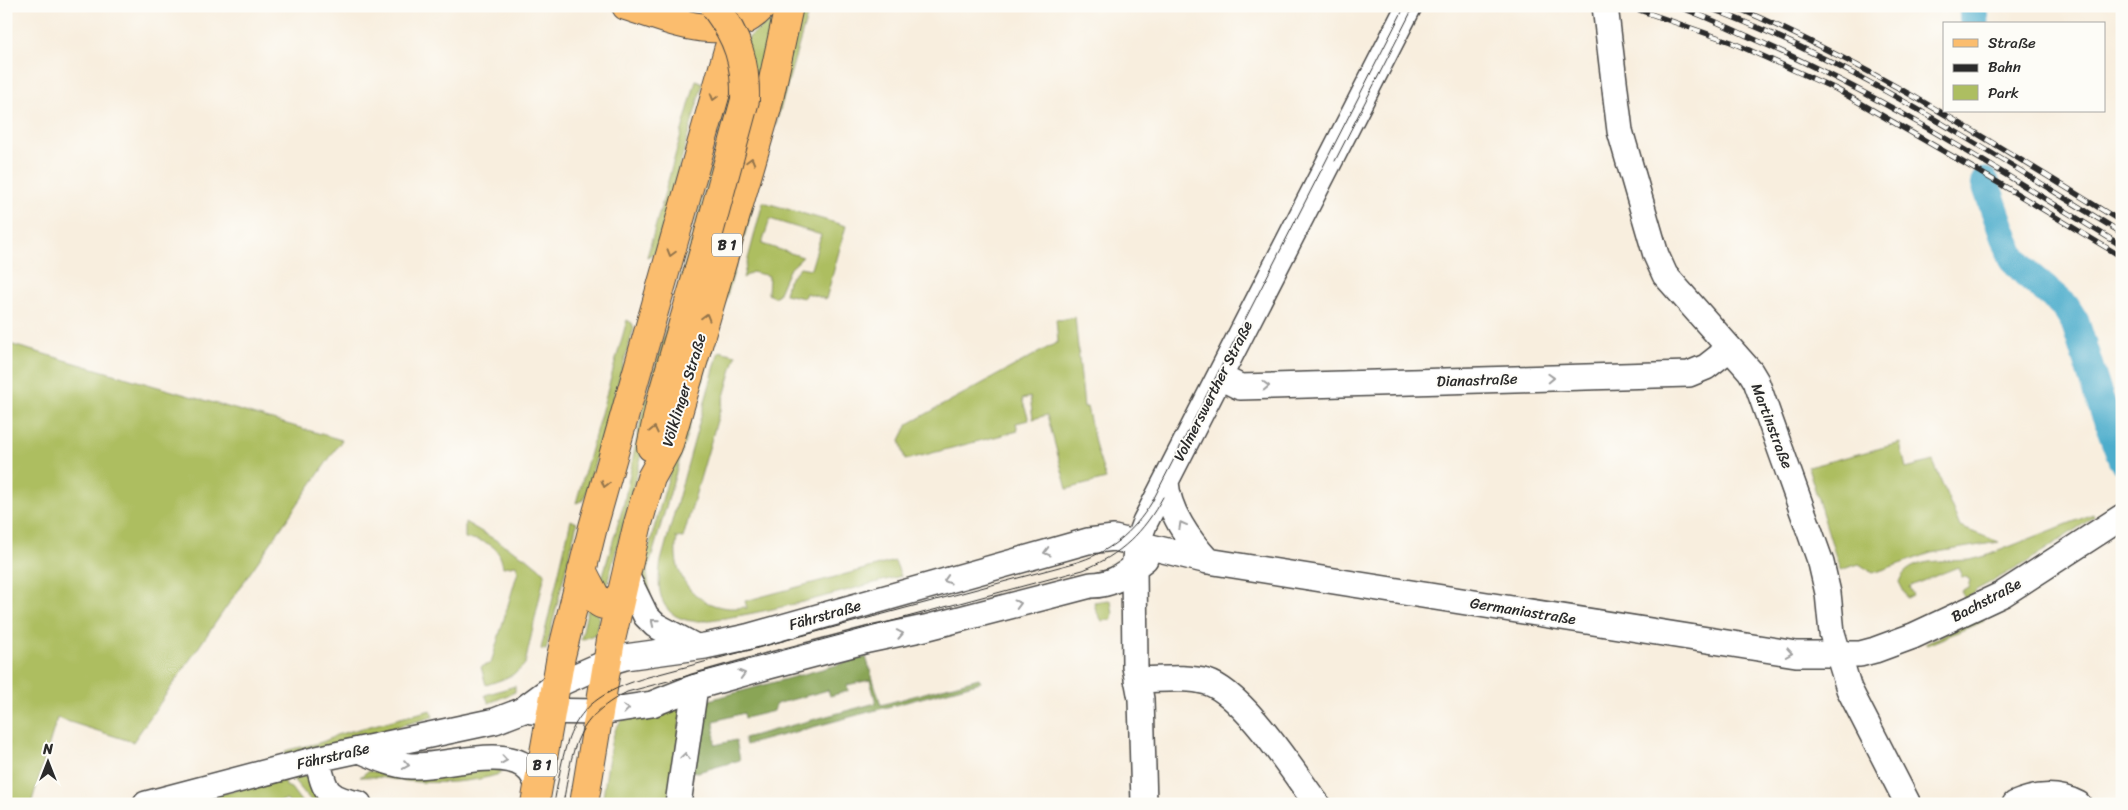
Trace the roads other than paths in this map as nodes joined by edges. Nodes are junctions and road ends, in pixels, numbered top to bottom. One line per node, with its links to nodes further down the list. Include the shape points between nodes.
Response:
1 (626, 6): 7 (main road)
2 (763, 6): 6 (main road, via 753,16)
3 (789, 6): 11 (main road, Völklinger Straße / B 1, one-way to 3, via 674,429 767,108)
4 (1409, 6): 10 (street, Volmerswerther Straße)
5 (1605, 6): 9 (street, Martinstraße, via 1620,131 1656,255 1665,275)
6 (740, 15): 7 (main road, via 723,29); 8 (main road, B 1)
7 (710, 18): 8 (main road); 11 (main road, one-way to 7, bridge, via 651,443 661,400 745,100 745,78 739,50 727,24)
8 (728, 50): 17 (main road, B 1, one-way to 17)
9 (1729, 349): 10 (street, Dianastraße, one-way to 9, via 1240,387 1689,374 1706,368); 21 (street, Martinstraße, via 1754,376 1790,473 1821,563)
10 (1220, 377): 12 (street, Volmerswerther Straße)
11 (651, 478): 18 (main road, Völklinger Straße / B 1)
12 (1166, 482): 15 (street, Volmerswerther Straße, via 1145,522); 16 (street, one-way to 12, via 1180,522)
13 (2122, 517): 21 (street, Bachstraße, via 2003,594 1963,614 1876,650)
14 (1094, 540): 15 (street, Fährstraße, via 1114,538); 19 (street, via 1111,545 1115,558 1108,573); 20 (street, Fährstraße, one-way to 20, via 747,637)
15 (1143, 553): 16 (street, Germaniastraße); 19 (street, Fährstraße, via 1120,578 1105,585); 23 (street, Volmerswerther Straße, via 1136,667)
16 (1208, 561): 21 (street, Germaniastraße, one-way to 21, via 1796,654)
17 (582, 570): 18 (main road, via 599,603 607,606 612,604); 24 (main road, B 1)
18 (624, 584): 20 (street, one-way to 18, via 654,625); 22 (main road, Völklinger Straße / B 1)
19 (1090, 585): 25 (street, Fährstraße, one-way to 19)
20 (696, 647): 22 (street, Fährstraße, via 644,653)
21 (1838, 654): 38 (street, Martinstraße, via 1855,701)
22 (608, 662): 24 (street, Fährstraße); 27 (street); 28 (main road, Völklinger Straße / B 1)
23 (1138, 680): 36 (street, Volmerswerther Straße); 37 (street, via 1194,680 1208,683 1230,695)
24 (556, 685): 26 (street, Fährstraße); 27 (main road, B 1)
25 (695, 687): 28 (street, Fährstraße, one-way to 25, via 652,704); 35 (street, one-way to 25)
26 (521, 711): 27 (street, Fährstraße); 29 (street, Fährstraße, via 495,721)
27 (551, 711): 28 (street, Fährstraße); 31 (main road, B 1)
28 (600, 712): 34 (main road, Völklinger Straße / B 1)
29 (360, 750): 30 (street, Fährstraße); 31 (street, one-way to 31, via 384,761 411,766 485,758 512,761 527,767)
30 (317, 759): 32 (street, Fährstraße); 33 (street, via 324,789 341,801)
31 (537, 794)
32 (146, 804)
33 (359, 804)
34 (584, 804)
35 (678, 804)
36 (1144, 804)
37 (1317, 804)
38 (1908, 804)
39 (2015, 804): 40 (street, via 2045,796 2069,799)
40 (2078, 804)

